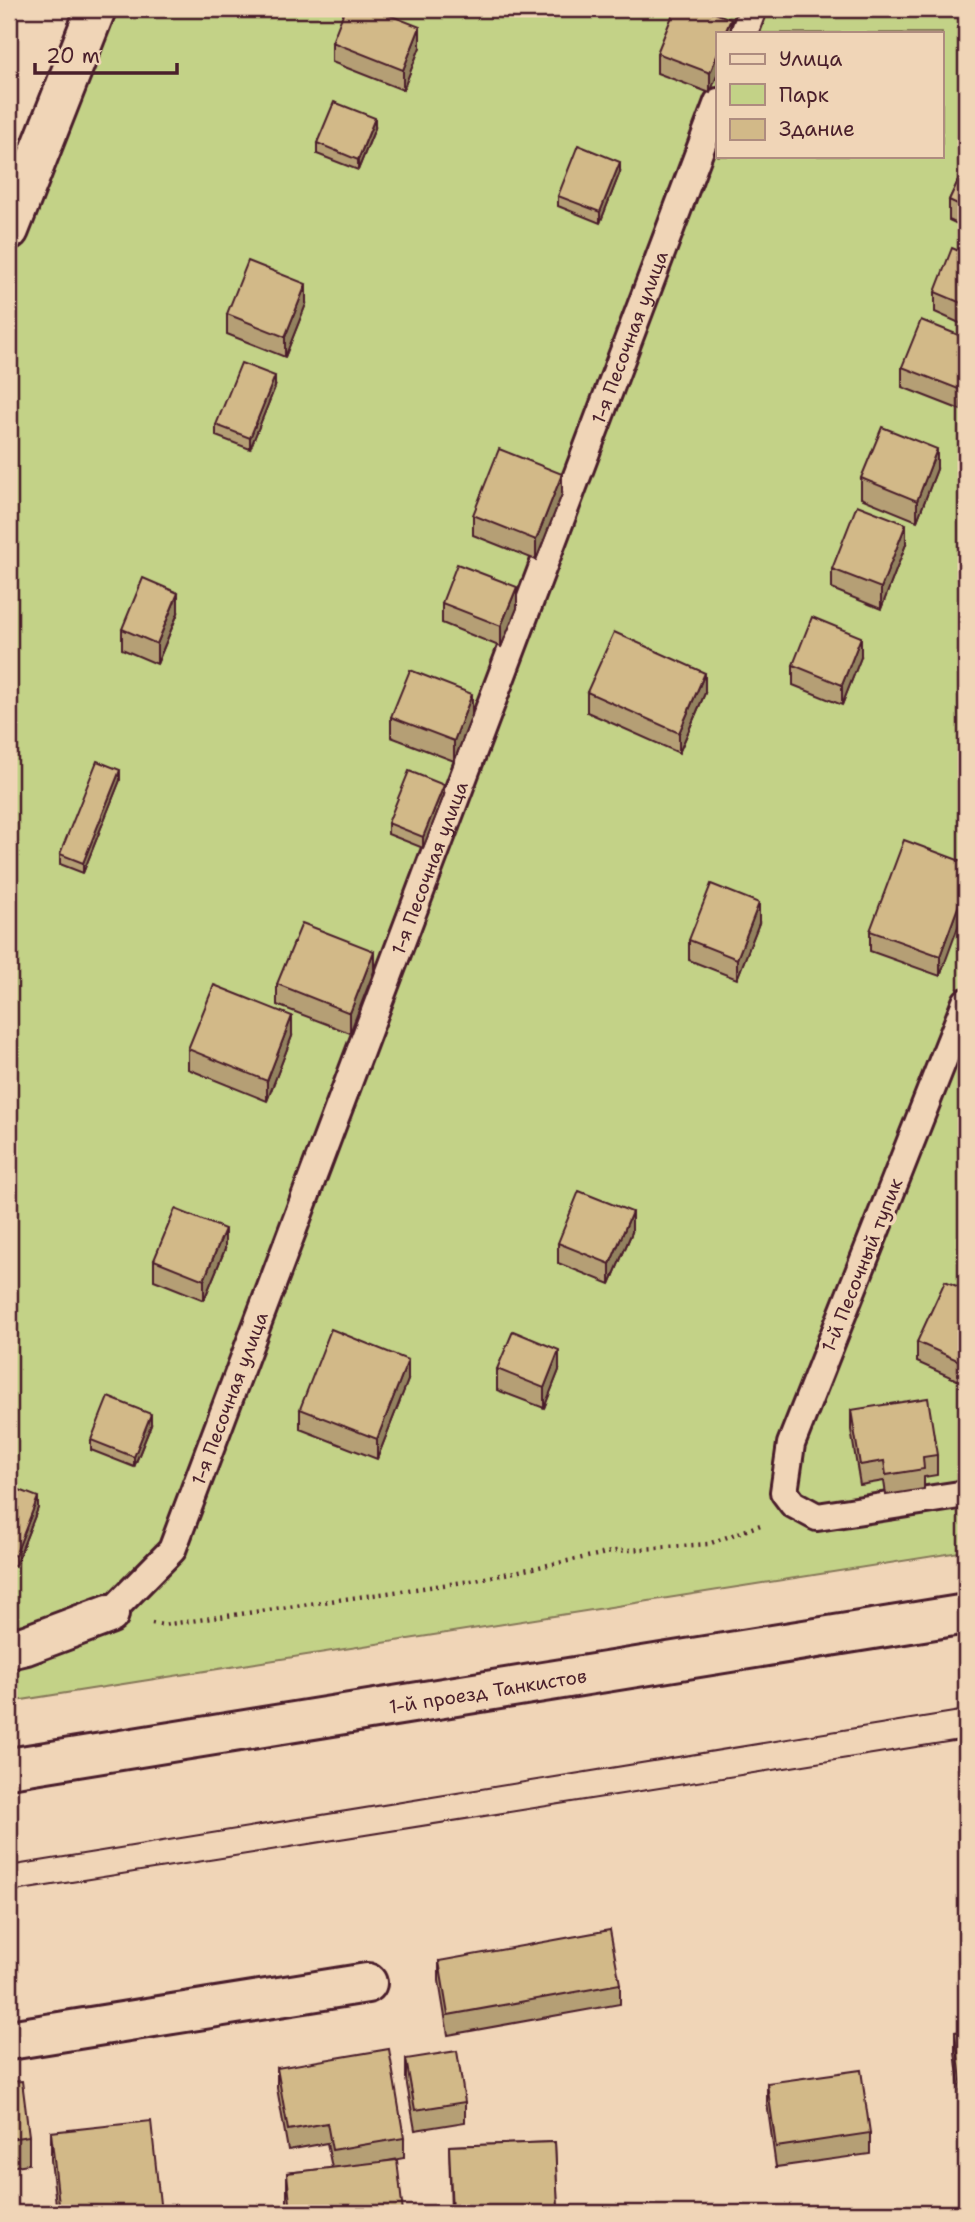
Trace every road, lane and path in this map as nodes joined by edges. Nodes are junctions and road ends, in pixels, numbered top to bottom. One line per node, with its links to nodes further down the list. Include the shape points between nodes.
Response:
1 (96, 9): 5 (main road)
2 (753, 9): 3 (lane)
3 (744, 32)
4 (716, 107): 10 (lane, 1-я Песочная улица, via 172,1550)
5 (9, 230)
6 (966, 1002): 8 (lane, 1-й Песочный тупик, via 791,1444 785,1492)
7 (966, 1494): 8 (lane, via 817,1517)
8 (793, 1504): 10 (path, via 765,1523 708,1544 616,1551 471,1581 163,1625)
9 (966, 1614): 12 (main road, 1-й проезд Танкистов)
10 (109, 1615): 11 (main road)
11 (9, 1649)
12 (9, 1768)
13 (368, 1983): 14 (main road)
14 (9, 2040)

